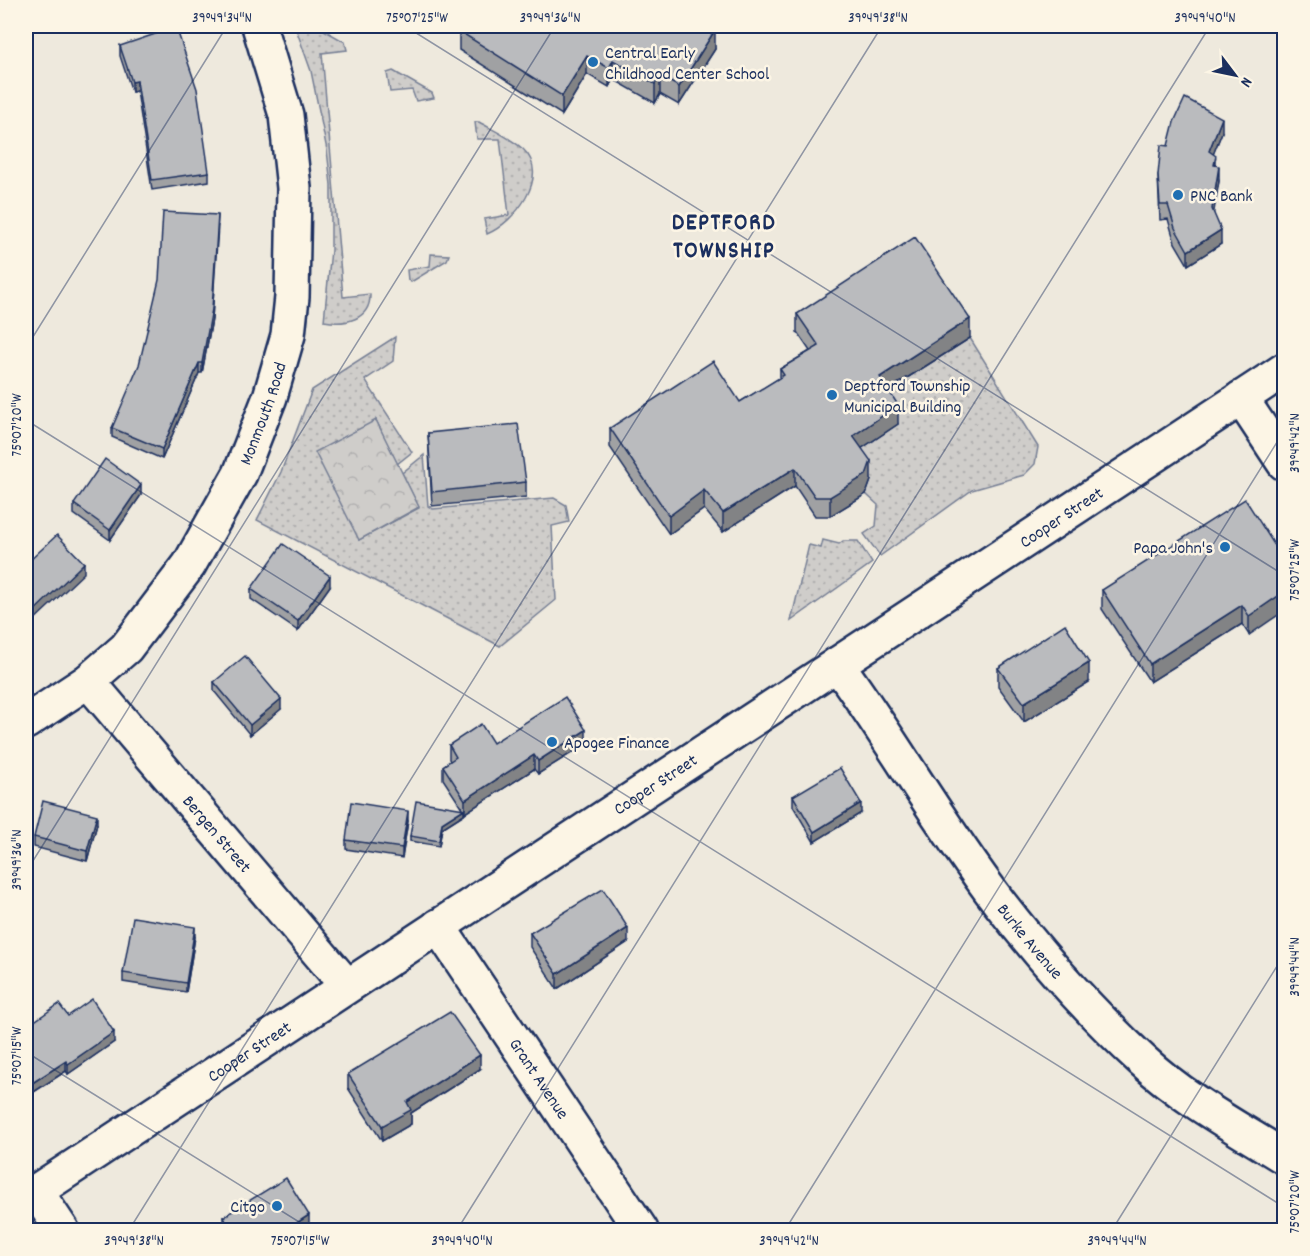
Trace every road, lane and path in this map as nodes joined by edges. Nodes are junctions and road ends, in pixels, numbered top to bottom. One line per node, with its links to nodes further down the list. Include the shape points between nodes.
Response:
1 (259, 26): 6 (street, Monmouth Road, via 286,116 294,188 288,335 270,397 240,474 189,564 126,648)
2 (1284, 370): 3 (street, Cooper Street)
3 (1241, 398): 4 (street); 5 (street, Cooper Street)
4 (1284, 463)
5 (837, 664): 8 (street, Cooper Street); 10 (street, Burke Avenue, via 998,901 1054,969 1168,1082)
6 (88, 681): 7 (street, Monmouth Road); 9 (street, Bergen Street)
7 (26, 722)
8 (438, 926): 9 (street, Cooper Street); 13 (street, Grant Avenue)
9 (347, 986): 11 (street, Cooper Street)
10 (1284, 1157)
11 (31, 1194): 12 (street)
12 (62, 1230)
13 (641, 1230)

